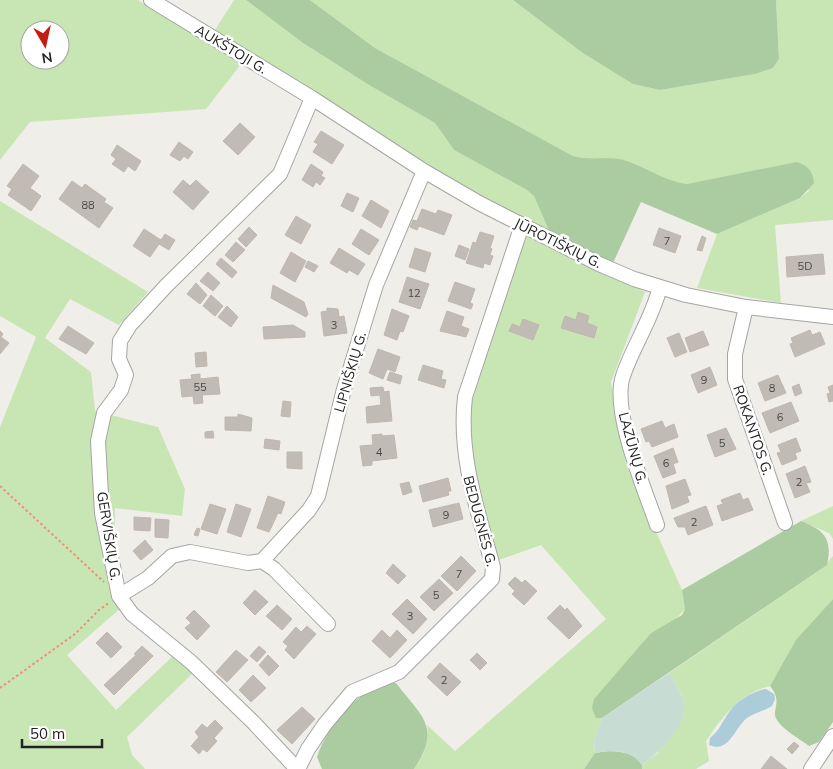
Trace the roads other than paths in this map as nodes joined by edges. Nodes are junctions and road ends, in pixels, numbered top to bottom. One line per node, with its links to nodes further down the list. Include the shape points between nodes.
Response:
1 (151, 0): 2 (street, AUKŠTOJI G.)
2 (312, 98): 3 (street, JŪROTIŠKIŲ G.); 11 (street, GERVIŠKIŲ G., via 280,174 166,286 130,325 120,341 120,359 126,375 121,390 104,414 98,441 102,513)
3 (424, 171): 4 (street, JŪROTIŠKIŲ G.); 10 (street, LIPNIŠKIŲ G., via 376,285 344,388 318,496)
4 (522, 225): 5 (street, JŪROTIŠKIŲ G., via 625,275); 14 (street, BEDUGNĖS G., via 465,397 462,420 467,472 494,567 492,579 399,672 352,692 325,724)
5 (660, 287): 6 (street, JŪROTIŠKIŲ G.); 9 (street, LAZŪNŲ G., via 647,325 622,377 621,390 632,452)
6 (746, 306): 7 (street, JŪROTIŠKIŲ G.); 8 (street, ROKANTOS G., via 734,354 735,379)
7 (833, 317)
8 (786, 523)
9 (657, 525)
10 (262, 561): 11 (street, via 248,563 190,552 172,556 148,578); 12 (street)
11 (120, 596): 14 (street, GERVIŠKIŲ G., via 132,614 191,662)
12 (328, 624)
13 (833, 736): 15 (street)
14 (297, 769)
15 (811, 769)

